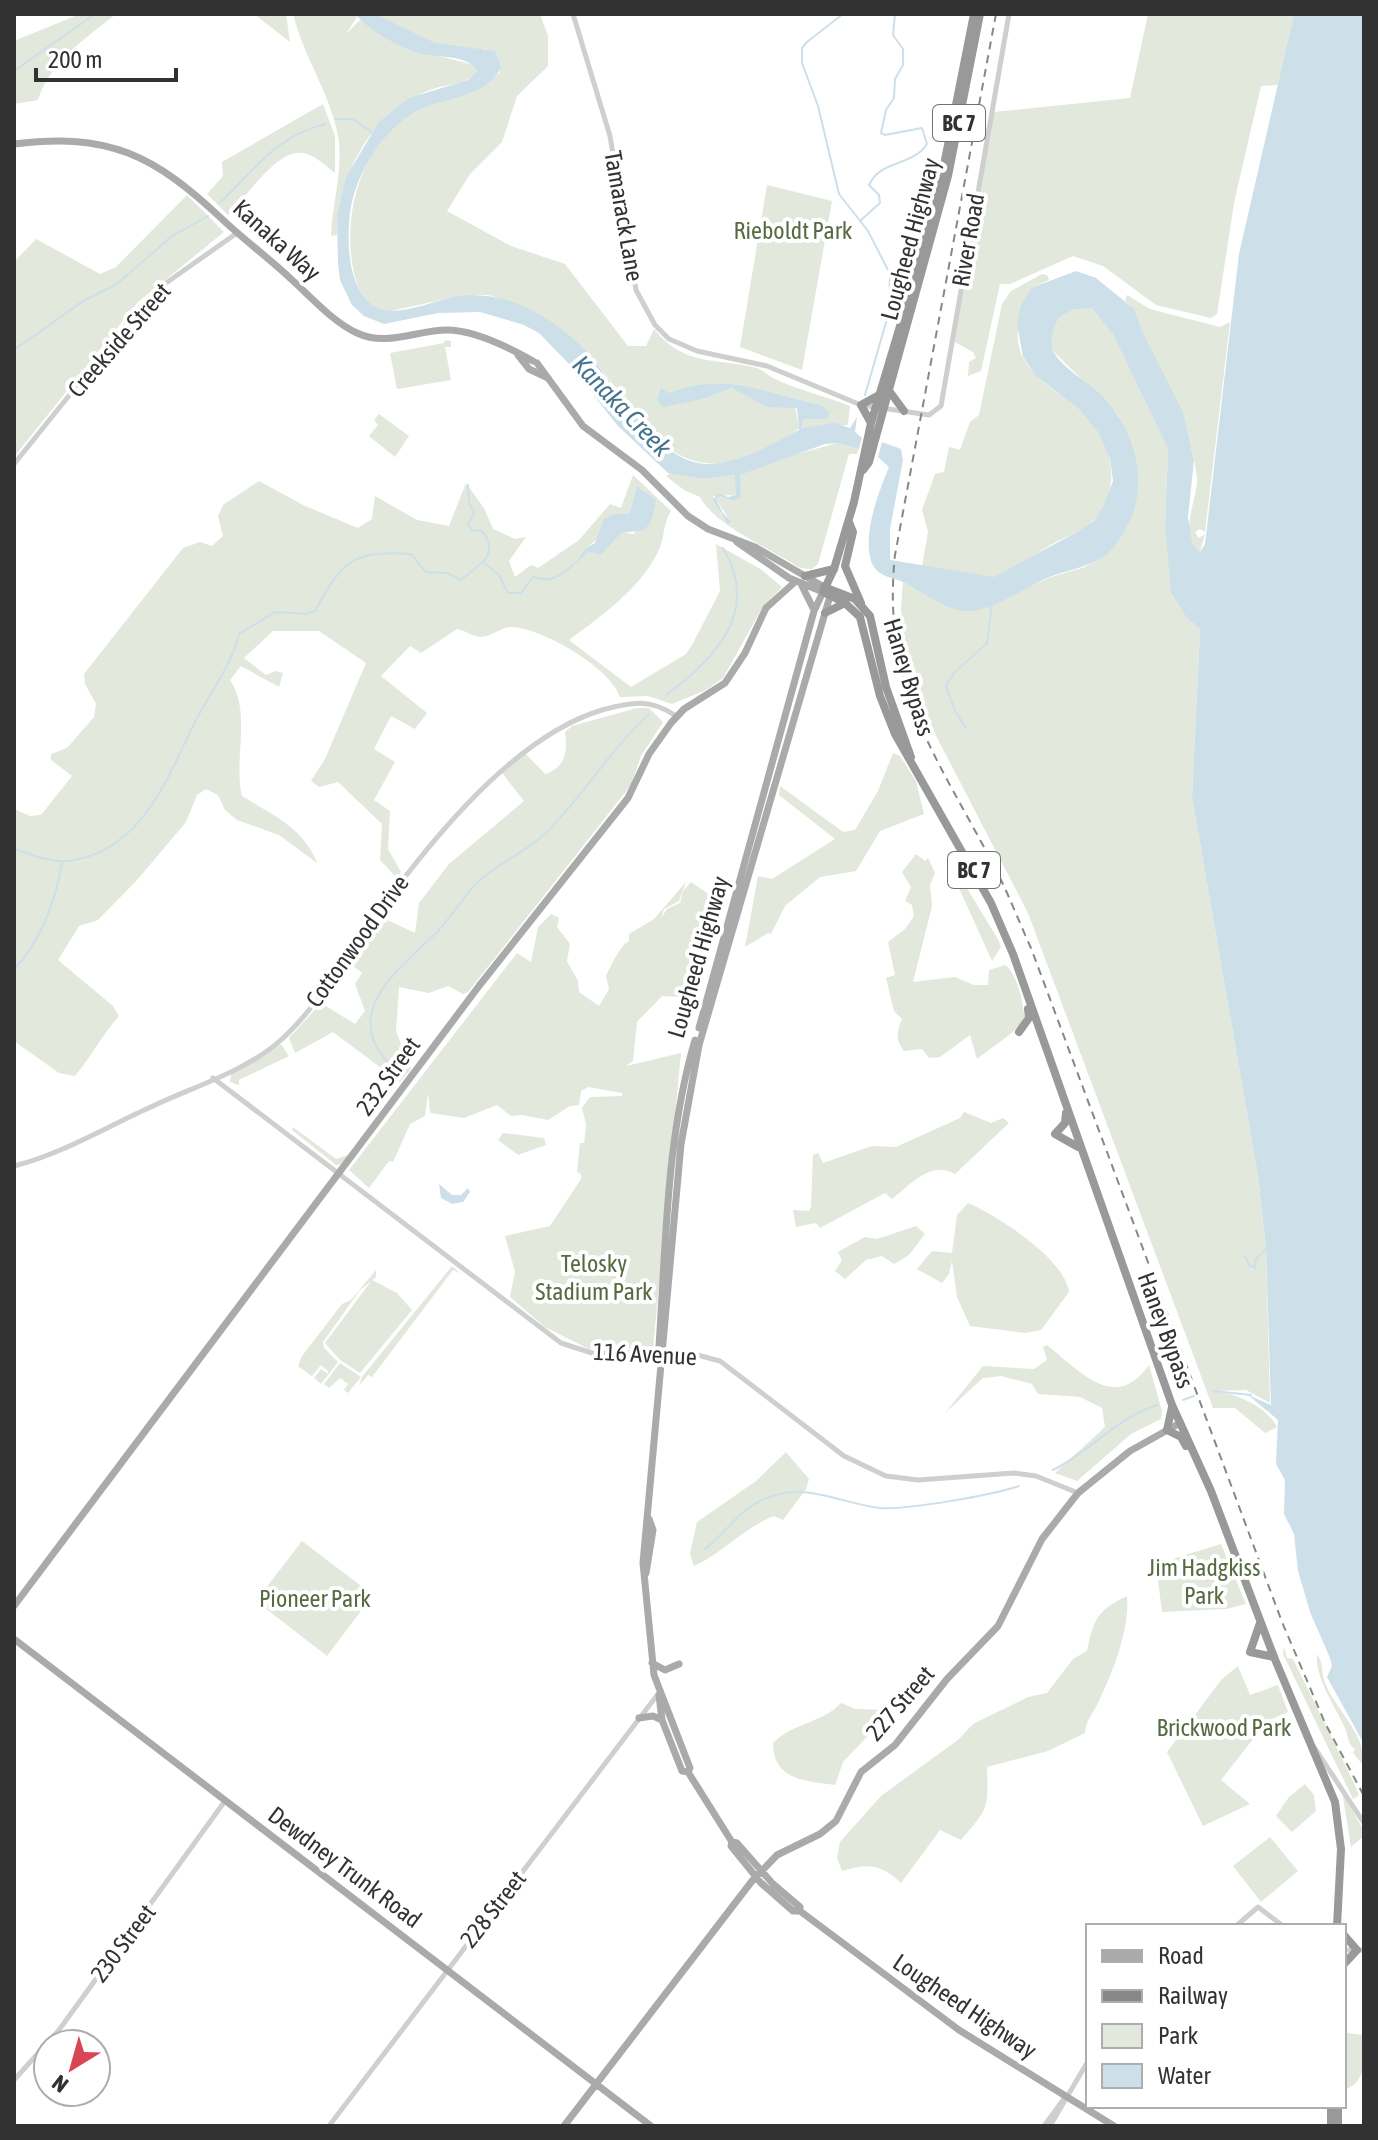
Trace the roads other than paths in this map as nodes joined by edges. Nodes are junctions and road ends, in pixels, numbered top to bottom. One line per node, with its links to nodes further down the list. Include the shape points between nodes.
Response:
1 (573, 14): 8 (street, Tamarack Lane, via 610,136 636,290 651,320 669,339 697,351 767,366)
2 (977, 14): 6 (highway, Lougheed Highway / BC 7, via 948,176); 7 (highway, Lougheed Highway / BC 7, via 942,175)
3 (1009, 14): 10 (street, River Road, via 941,406 932,415)
4 (14, 144): 5 (main road, Kanaka Way, via 86,140 143,157 193,191)
5 (238, 232): 12 (street, Creekside Street, via 142,305); 15 (main road, Kanaka Way, via 360,335 380,339 451,330 516,353 552,379 589,431 642,470 688,516 755,547)
6 (890, 392): 9 (highway, Lougheed Highway / BC 7); 10 (highway)
7 (880, 395): 8 (highway); 9 (highway, Lougheed Highway / BC 7)
8 (861, 405): 9 (street, Tamarack Lane); 11 (highway)
9 (880, 410): 10 (street, River Road); 11 (highway, Lougheed Highway / BC 7)
10 (904, 411)
11 (872, 430): 13 (highway, Lougheed Highway / BC 7)
12 (14, 464)
13 (848, 521): 14 (highway, Lougheed Highway / BC 7); 18 (highway, BC 7, via 853,532 845,566)
14 (834, 569): 15 (highway); 16 (highway, Lougheed Highway / BC 7)
15 (801, 581): 16 (main road, Kanaka Way); 19 (main road); 22 (main road, 232 Street, via 766,608 725,683)
16 (827, 590): 17 (highway); 18 (highway, Haney Bypass); 19 (main road, Lougheed Highway); 20 (main road, Lougheed Highway); 21 (main road)
17 (845, 603): 20 (highway); 23 (highway, Haney Bypass / BC 7, via 862,621 880,696)
18 (861, 603): 23 (highway, Haney Bypass / BC 7, via 870,616 886,687)
19 (814, 611): 31 (main road, Lougheed Highway, via 683,1081 672,1164)
20 (825, 613): 21 (main road, Lougheed Highway)
21 (821, 625): 31 (main road, Lougheed Highway, via 692,1074)
22 (676, 716): 26 (street, Cottonwood Drive, via 644,701 560,726 455,817 409,869 316,1000 281,1040); 30 (main road, 232 Street, via 628,798 479,986)
23 (911, 757): 24 (highway, Haney Bypass / BC 7, via 991,903)
24 (1024, 989): 25 (highway, Haney Bypass / BC 7); 25 (highway, via 1029,1018 1019,1032)
25 (1042, 1042): 27 (highway, Haney Bypass / BC 7)
26 (213, 1078): 29 (street, Cottonwood Drive); 30 (street, 116 Avenue)
27 (1066, 1112): 28 (highway, Haney Bypass / BC 7); 28 (highway, via 1065,1123 1055,1134)
28 (1079, 1147): 32 (highway, Haney Bypass / BC 7)
29 (14, 1166)
30 (340, 1175): 31 (street, 116 Avenue, via 556,1341 592,1353); 37 (main road, 232 Street)
31 (661, 1353): 36 (street, 116 Avenue, via 700,1354 728,1364 844,1456 886,1476 918,1480 1014,1473); 41 (main road, Lougheed Highway, via 643,1551)
32 (1172, 1405): 33 (highway, Haney Bypass / BC 7); 34 (highway)
33 (1180, 1423): 34 (main road, 227 Street); 35 (highway, Haney Bypass / BC 7)
34 (1167, 1430): 35 (highway, via 1181,1437); 36 (main road, 227 Street, via 1107,1467)
35 (1211, 1491): 38 (highway, Haney Bypass / BC 7)
36 (1078, 1493): 50 (main road, 227 Street, via 1042,1539 998,1626 895,1745 861,1772 836,1821 782,1852)
37 (14, 1606)
38 (1261, 1622): 40 (highway, Haney Bypass / BC 7); 40 (highway, via 1250,1652)
39 (14, 1639): 48 (main road, Dewdney Trunk Road)
40 (1274, 1657): 46 (highway, Haney Bypass / BC 7)
41 (652, 1663): 42 (main road, via 665,1670); 43 (main road, Lougheed Highway)
42 (679, 1664)
43 (659, 1693): 44 (street, 228 Street); 45 (main road, Lougheed Highway); 47 (main road, Lougheed Highway)
44 (639, 1718): 45 (main road); 54 (street, 228 Street)
45 (662, 1720): 47 (main road, Lougheed Highway, via 682,1771)
46 (1310, 1743): 49 (street); 53 (highway, Haney Bypass / BC 7, via 1339,1818)
47 (688, 1772): 50 (main road, Lougheed Highway, via 731,1846)
48 (225, 1800): 54 (main road, Dewdney Trunk Road); 56 (street, 230 Street, via 59,2030)
49 (1363, 1822)
50 (759, 1873): 57 (main road, 227 Street); 58 (main road, Lougheed Highway, via 793,1911 800,1911 959,2030)
51 (1238, 1924): 52 (street, via 1258,1907)
52 (1280, 1924)
53 (1337, 1924)
54 (446, 1969): 57 (main road, Dewdney Trunk Road); 59 (street, 228 Street)
55 (1086, 2064): 58 (street)
56 (14, 2080)
57 (596, 2084): 60 (main road, 227 Street); 61 (main road, Dewdney Trunk Road)
58 (1066, 2096): 62 (street); 63 (street); 64 (main road, Lougheed Highway)
59 (329, 2126)
60 (564, 2126)
61 (651, 2126)
62 (1044, 2126)
63 (1050, 2126)
64 (1114, 2126)

